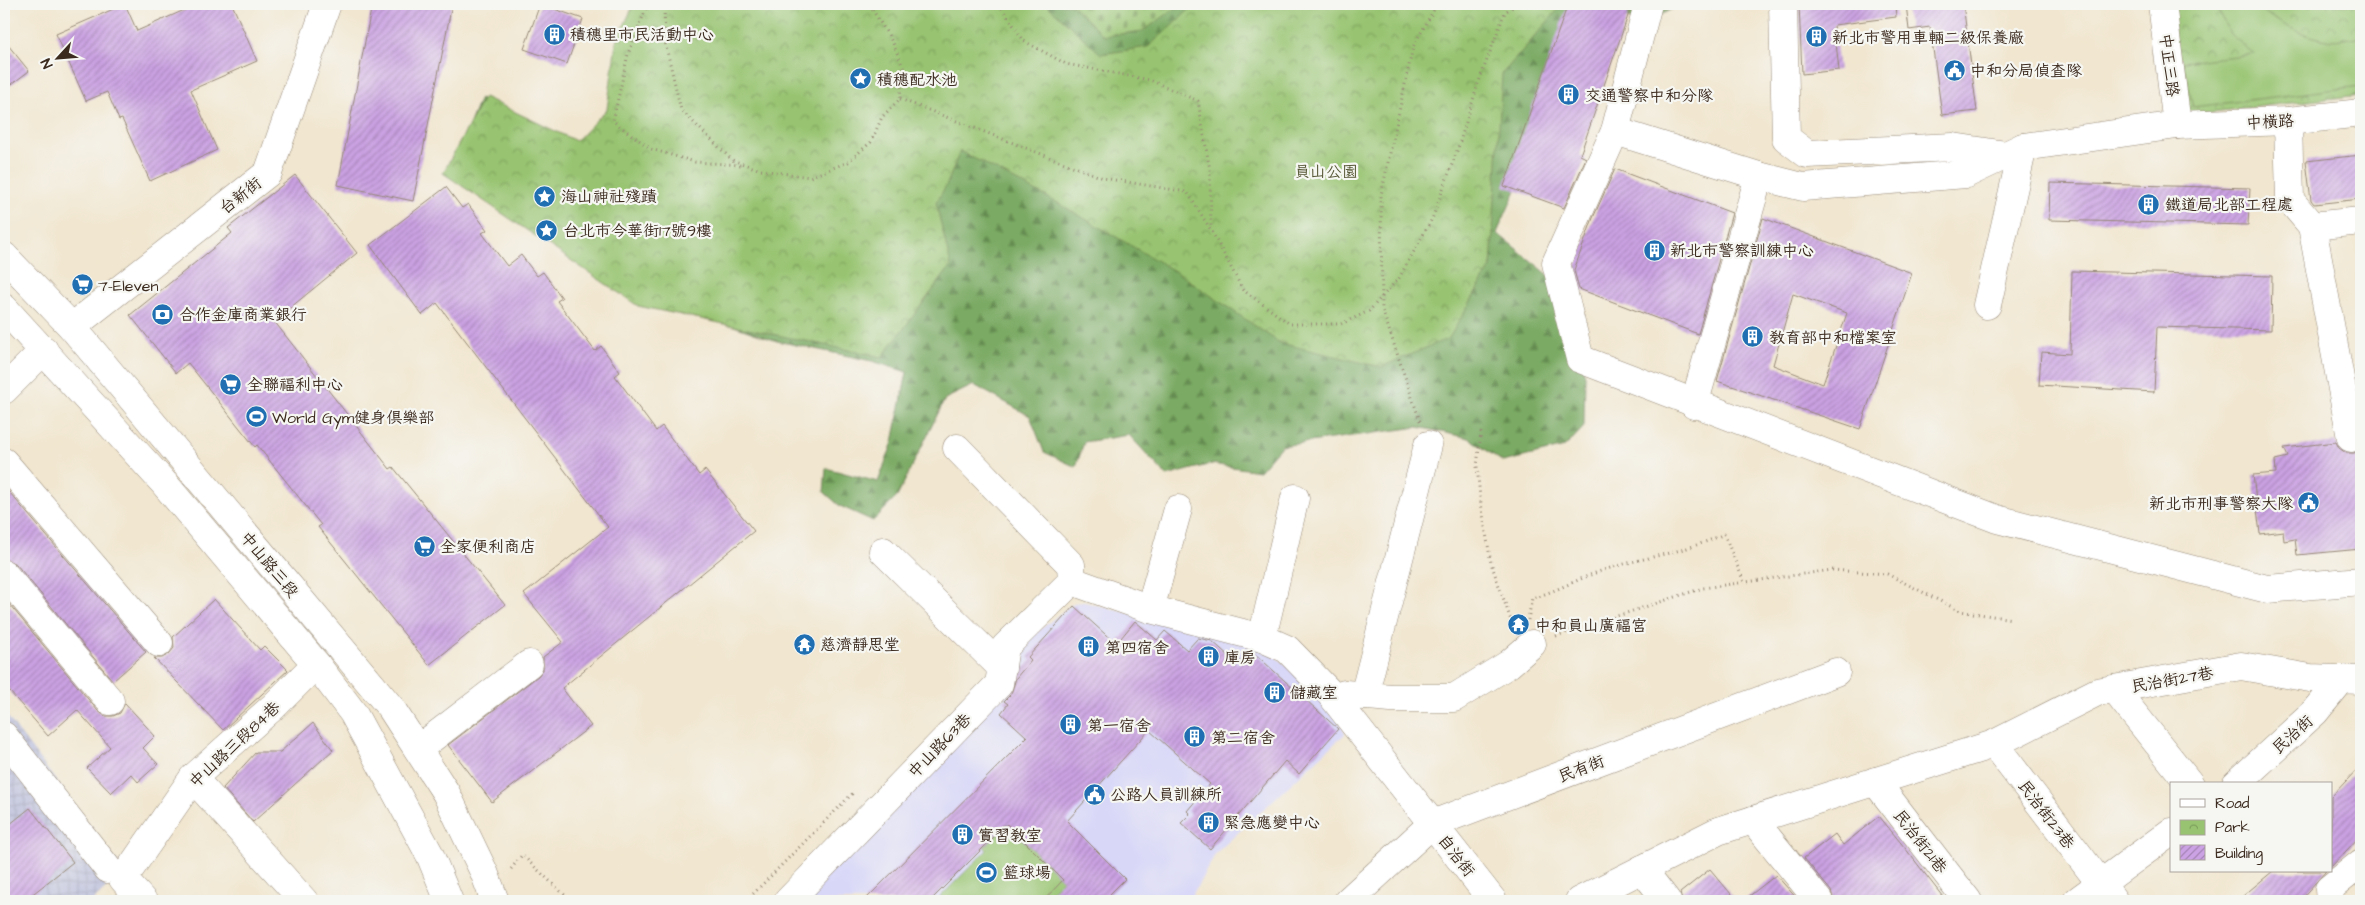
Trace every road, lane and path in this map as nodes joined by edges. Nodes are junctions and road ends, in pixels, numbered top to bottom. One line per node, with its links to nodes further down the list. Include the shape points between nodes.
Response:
1 (327, 4): 25 (street, 台新街, via 268,173)
2 (648, 4): 17 (path, via 628,54 613,121 651,149 695,162)
3 (664, 4): 17 (path, via 665,42 681,110 732,160)
4 (869, 4): 11 (path, via 893,43 903,67)
5 (999, 4): 21 (path, via 1024,41 1066,64 1150,80 1198,101 1210,170)
6 (1437, 4): 31 (path, via 1413,47 1381,195 1382,309)
7 (1517, 4): 21 (path, via 1505,12 1432,219 1399,278 1369,311 1341,324 1290,324 1243,290)
8 (1648, 4): 15 (street)
9 (1783, 4): 16 (street, via 1786,138 1807,154 1953,147)
10 (2162, 4): 14 (street, 中正三路)
11 (900, 99): 17 (path, via 882,117 870,142 848,162 810,177); 21 (path, via 1103,178 1187,192)
12 (2361, 113): 13 (street, 中橫路)
13 (2288, 121): 14 (street, 中橫路); 20 (street, via 2290,200)
14 (2178, 125): 16 (street, 中橫路)
15 (1615, 131): 18 (street); 28 (street, via 1556,263 1580,359)
16 (2014, 151): 18 (street, via 1966,174 1876,183 1803,187); 23 (street)
17 (747, 166)
18 (1759, 176): 28 (street)
19 (2361, 221): 20 (street)
20 (2312, 226): 30 (street)
21 (1211, 230)
22 (4, 256): 25 (street, 中山路三段)
23 (1988, 305)
24 (4, 308): 26 (street, 中山路三段)
25 (72, 327): 57 (street, 中山路三段, via 390,708)
26 (44, 350): 27 (street); 46 (street, 中山路三段, via 162,482)
27 (4, 390)
28 (1694, 405): 40 (street, via 1997,519 2267,589)
29 (1481, 432): 45 (path, via 1477,466 1491,563 1501,596)
30 (2351, 438)
31 (1428, 445): 53 (street)
32 (957, 448): 38 (street, via 1071,565)
33 (4, 462): 44 (street)
34 (1295, 498): 43 (street)
35 (1178, 509): 41 (street)
36 (883, 550): 48 (street)
37 (4, 574): 54 (street)
38 (1072, 581): 41 (street, 自治街); 48 (street, 中山路63巷, via 1005,647)
39 (1744, 582): 42 (path, via 1832,570 1887,574 1960,611); 45 (path, via 1703,588); 45 (path, via 1724,534 1665,556 1606,569 1532,598)
40 (2360, 582)
41 (1150, 609): 43 (street, 自治街)
42 (2012, 619)
43 (1262, 638): 52 (street, 自治街, via 1288,649)
44 (159, 643)
45 (1528, 648): 53 (street, via 1509,664 1454,698)
46 (316, 664): 58 (street, 中山路三段84巷); 73 (street, 中山路三段, via 353,712 430,855)
47 (529, 664): 57 (street)
48 (1002, 668): 75 (street, 中山路63巷, via 999,684)
49 (1836, 672): 62 (street, 民有街)
50 (2352, 679): 51 (street, 民治街27巷, via 2310,678 2241,666); 61 (street, 民治街)
51 (2114, 689): 56 (street, 民治街27巷, via 2097,692); 60 (street)
52 (1329, 692): 53 (street); 62 (street, 自治街)
53 (1364, 696)
54 (110, 700)
55 (4, 736): 67 (street)
56 (1994, 744): 59 (street, 民治街27巷); 68 (street, 民治街23巷)
57 (418, 749): 70 (street, 中山路三段, via 446,793)
58 (193, 778): 67 (street, 中山路三段84巷); 72 (street)
59 (1875, 781): 63 (street, 民治街27巷); 81 (street, 民治街21巷)
60 (2188, 782)
61 (2238, 782)
62 (1426, 816): 76 (street, 民有街); 77 (street, 自治街)
63 (1753, 820): 66 (street, 民治街27巷, via 1718,831); 80 (street)
64 (2170, 833): 68 (street)
65 (2361, 863): 69 (street)
66 (1642, 869): 78 (street, 民治街27巷); 79 (street)
67 (115, 874): 71 (street)
68 (2108, 893): 82 (street)
69 (2330, 895)
70 (494, 897): 74 (path, via 522,855)
71 (144, 901)
72 (304, 901)
73 (449, 901)
74 (571, 901)
75 (788, 901)
76 (1348, 901)
77 (1493, 901)
78 (1579, 901)
79 (1667, 901)
80 (1819, 901)
81 (1968, 901)
82 (2077, 901)

